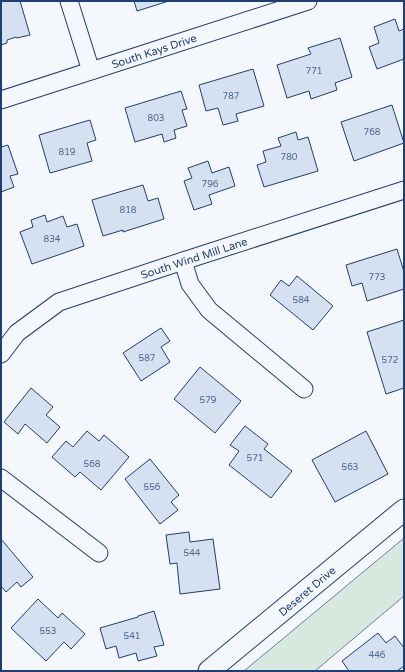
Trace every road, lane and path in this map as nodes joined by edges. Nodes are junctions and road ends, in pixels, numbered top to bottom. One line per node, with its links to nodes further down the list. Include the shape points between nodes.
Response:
1 (69, 1): 3 (street)
2 (308, 1): 3 (street, South Kays Drive)
3 (91, 71): 4 (street, South Kays Drive)
4 (1, 100)
5 (404, 190): 6 (street, South Wind Mill Lane)
6 (183, 261): 7 (street, South Wind Mill Lane, via 59,302 17,333); 8 (street, via 190,284 209,310)
7 (1, 354)
8 (304, 389)
9 (1, 478): 11 (street)
10 (404, 510): 12 (street, Deseret Drive)
11 (99, 553)
12 (209, 671)

